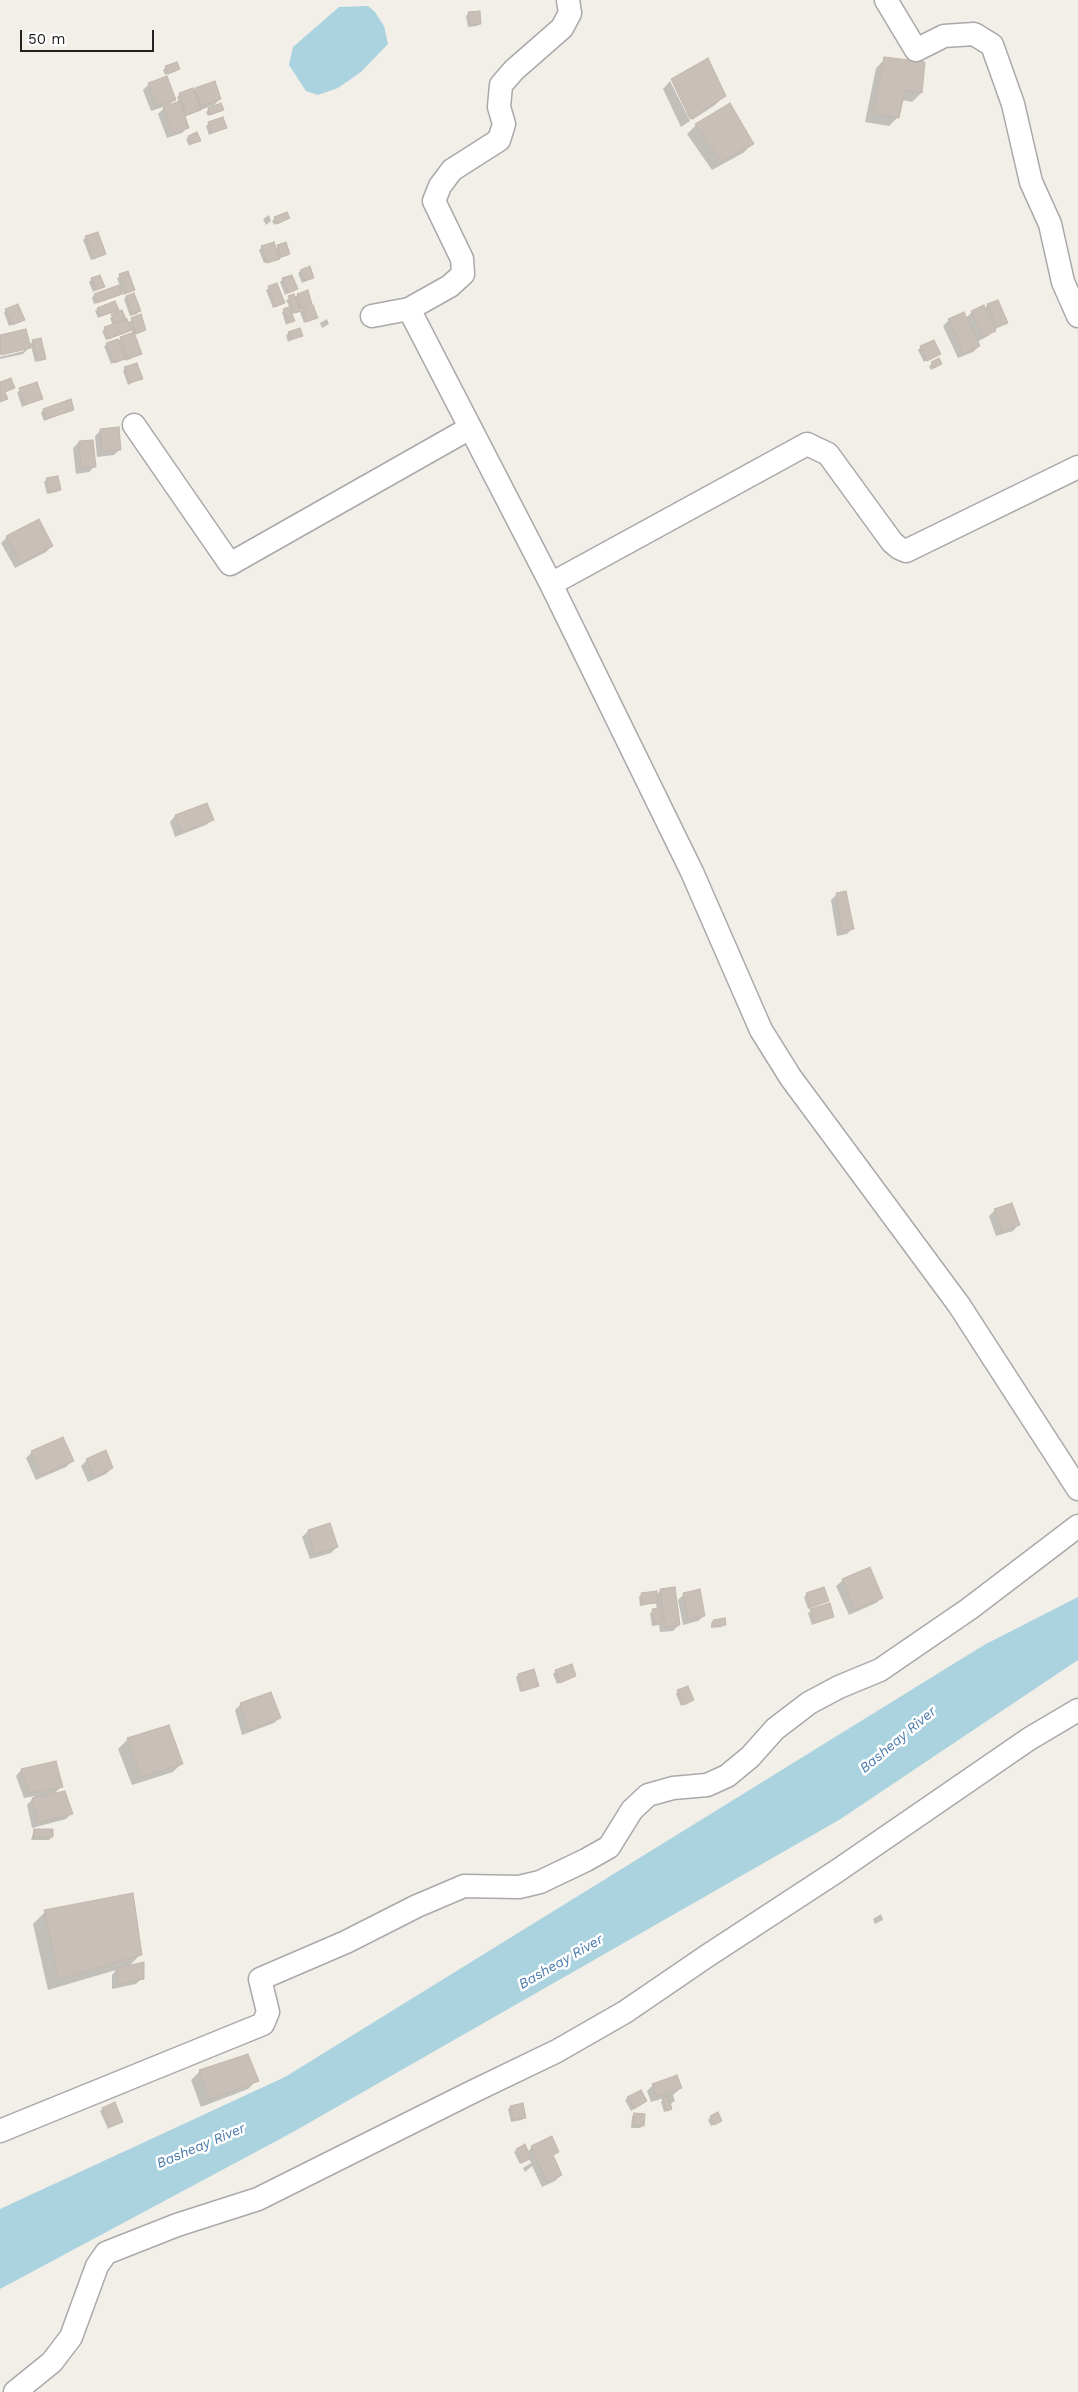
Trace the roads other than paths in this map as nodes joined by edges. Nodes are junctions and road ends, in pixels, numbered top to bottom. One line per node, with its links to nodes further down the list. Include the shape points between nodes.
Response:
1 (568, 0): 3 (street, via 570,13 562,28 501,85 499,107 504,124 499,140 452,170 434,201 462,260 463,274 450,286)
2 (886, 0): 5 (street, via 916,50 944,36 974,34 992,45 1013,104 1031,182 1050,224 1062,282)
3 (409, 309): 4 (street); 7 (street)
4 (372, 316)
5 (1078, 316)
6 (134, 425): 7 (street, via 230,564)
7 (470, 428): 9 (street)
8 (1078, 467): 9 (street, via 906,551 892,542 828,454 807,444)
9 (551, 584): 10 (street, via 692,872 761,1030 791,1078 959,1306)
10 (1078, 1489)
11 (1078, 1526): 13 (street, via 970,1608 880,1670 838,1687 809,1704 776,1729 727,1776 707,1785 673,1788 648,1795 632,1810 609,1847 586,1860 540,1882 519,1887 464,1886 417,1906 346,1942 260,1979 268,2012 263,2024)
12 (1078, 1710): 14 (street, via 1029,1739 625,2012 557,2051 258,2199 177,2225 106,2253 97,2266 71,2337 52,2362)
13 (0, 2131)
14 (15, 2392)

